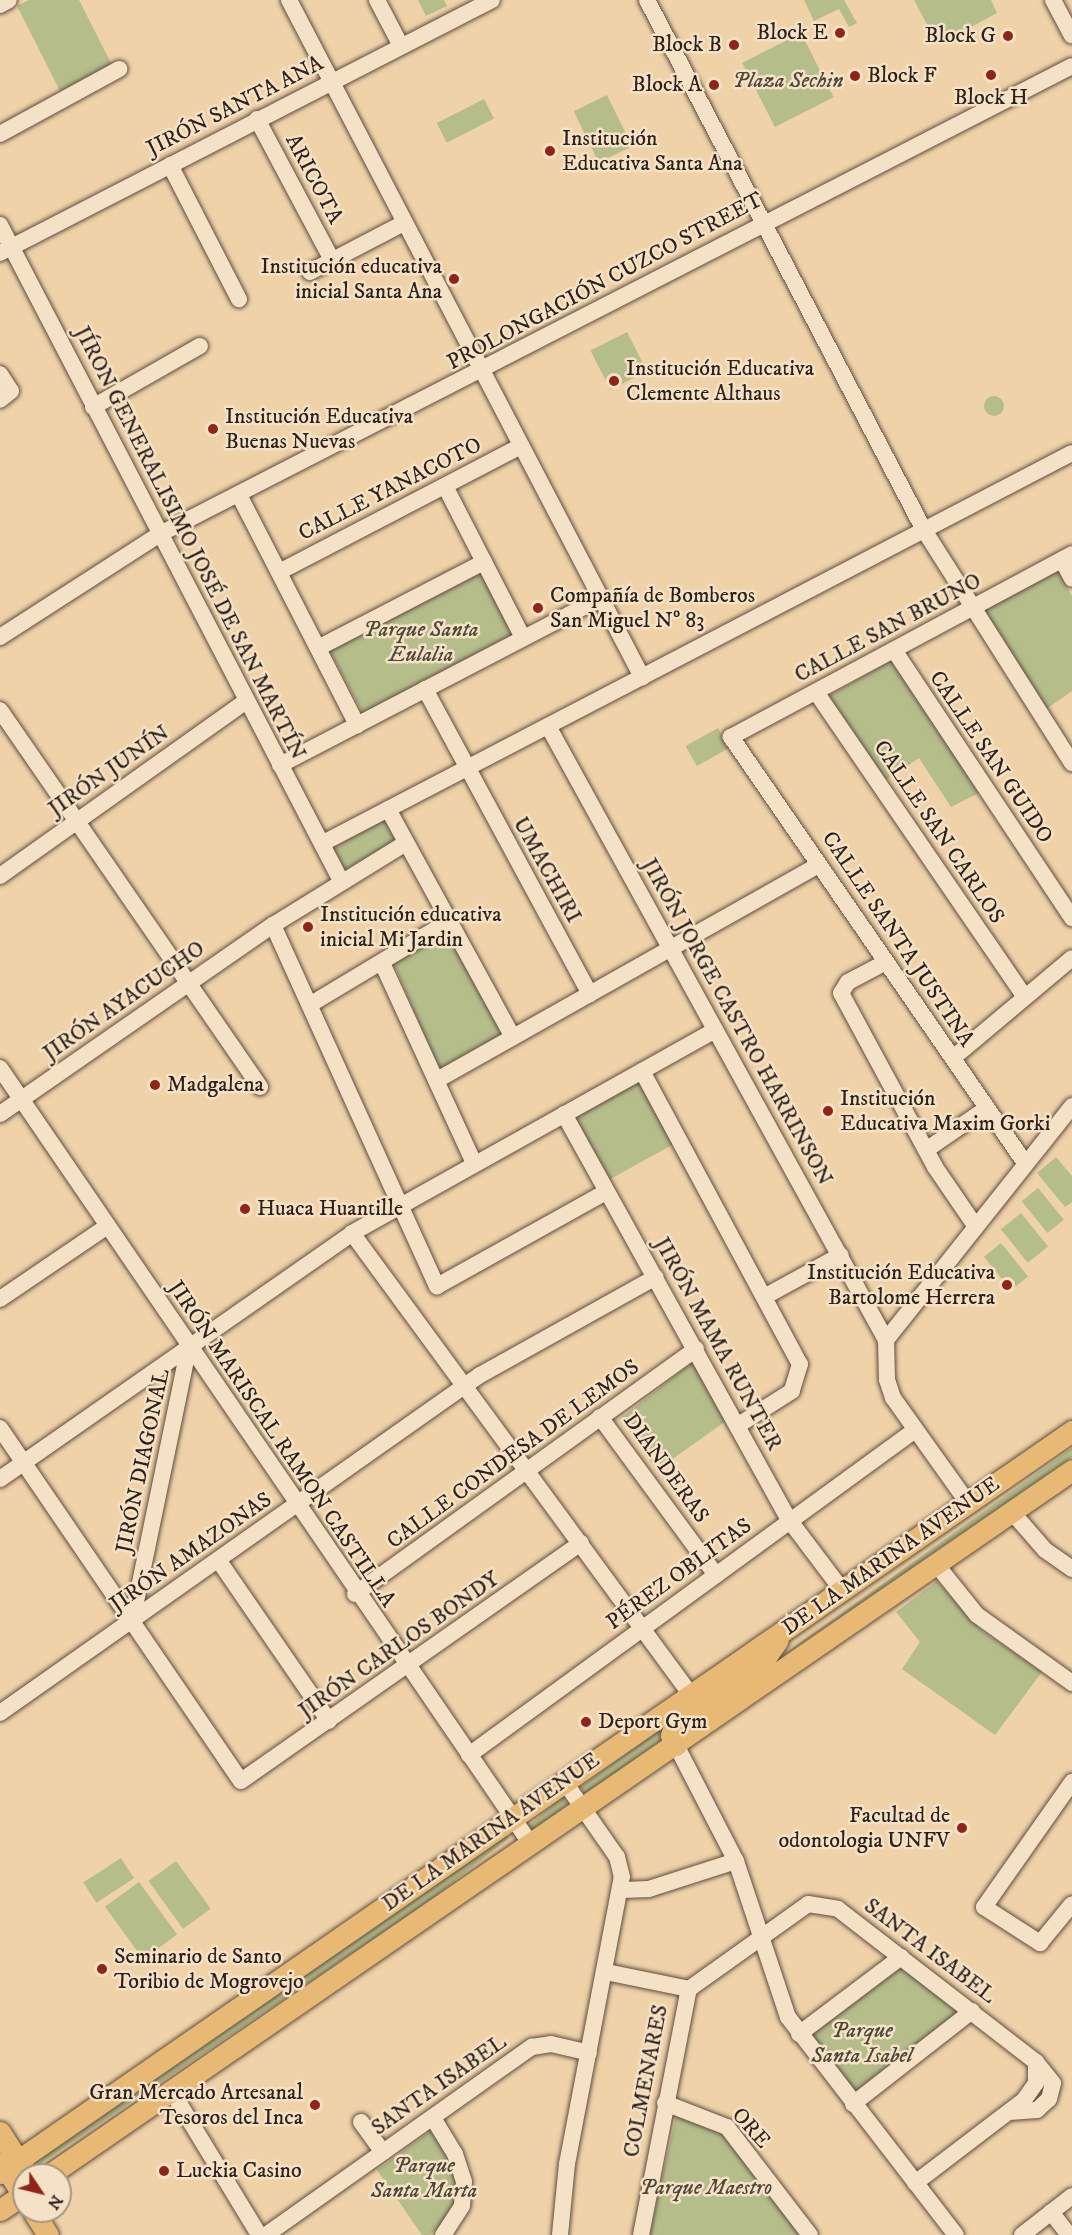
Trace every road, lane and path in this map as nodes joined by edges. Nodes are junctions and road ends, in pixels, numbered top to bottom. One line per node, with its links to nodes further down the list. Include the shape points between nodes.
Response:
1 (9, 0): 7 (street)
2 (289, 0): 13 (street)
3 (376, 0): 10 (street)
4 (492, 0): 8 (street, JIRÓN SANTA ANA)
5 (647, 0): 17 (street)
6 (1053, 0): 9 (street)
7 (0, 5)
8 (463, 6): 10 (street, JIRÓN SANTA ANA)
9 (1072, 35)
10 (401, 46): 13 (street, JIRÓN SANTA ANA)
11 (1072, 66): 17 (street, PROLONGACIÓN CUZCO STREET)
12 (119, 69): 15 (street)
13 (331, 81): 14 (street, JIRÓN SANTA ANA); 18 (street)
14 (257, 118): 16 (street, JIRÓN SANTA ANA); 21 (street, ARICOTA)
15 (0, 134)
16 (170, 165): 20 (street, JIRÓN SANTA ANA); 23 (street)
17 (762, 223): 25 (street, PROLONGACIÓN CUZCO STREET); 33 (street)
18 (402, 224): 21 (street); 25 (street)
19 (0, 225): 20 (street, JÍRON GENERALISIMO JOSÉ DE SAN MARTÍN)
20 (6, 250): 28 (street, JÍRON GENERALISIMO JOSÉ DE SAN MARTÍN)
21 (332, 261): 22 (street)
22 (310, 272)
23 (239, 298)
24 (200, 346): 28 (street)
25 (482, 371): 29 (street); 32 (street, PROLONGACIÓN CUZCO STREET)
26 (0, 374): 27 (street)
27 (5, 395)
28 (93, 407): 34 (street, JÍRON GENERALISIMO JOSÉ DE SAN MARTÍN)
29 (521, 447): 31 (street, CALLE YANACOTO); 39 (street)
30 (1072, 453): 33 (street)
31 (445, 486): 36 (street); 37 (street, CALLE YANACOTO)
32 (239, 495): 34 (street, PROLONGACIÓN CUZCO STREET); 37 (street)
33 (924, 530): 40 (street); 45 (street)
34 (158, 535): 41 (street, PROLONGACIÓN CUZCO STREET); 48 (street, JÍRON GENERALISIMO JOSÉ DE SAN MARTÍN)
35 (1067, 557): 38 (street); 40 (street, CALLE SAN BRUNO)
36 (484, 562): 42 (street); 43 (street)
37 (279, 572): 43 (street)
38 (1072, 579)
39 (600, 598): 42 (street); 45 (street)
40 (970, 609): 44 (street, CALLE SAN BRUNO); 53 (street)
41 (0, 637)
42 (523, 638): 46 (street)
43 (318, 648): 50 (street)
44 (894, 650): 47 (street, CALLE SAN BRUNO); 63 (street, CALLE SAN GUIDO)
45 (642, 677): 51 (street)
46 (425, 689): 50 (street); 55 (street, UMACHIRI)
47 (816, 692): 52 (street, CALLE SAN BRUNO, via 734,733); 72 (street, CALLE SAN CARLOS)
48 (245, 702): 54 (street, JÍRON GENERALISIMO JOSÉ DE SAN MARTÍN); 57 (street, JIRÓN JUNÍN)
49 (0, 710): 57 (street)
50 (357, 725): 54 (street)
51 (548, 726): 55 (street); 66 (street, JIRÓN JORGE CASTRO HARRINSON)
52 (731, 742): 60 (street, CALLE SANTA JUSTINA)
53 (1072, 764)
54 (280, 765): 58 (street, JÍRON GENERALISIMO JOSÉ DE SAN MARTÍN)
55 (465, 769): 56 (street); 71 (street, UMACHIRI)
56 (388, 809): 58 (street); 59 (street)
57 (79, 820): 61 (street, JIRÓN JUNÍN); 70 (street)
58 (323, 843): 62 (street, JÍRON GENERALISIMO JOSÉ DE SAN MARTÍN)
59 (406, 843): 62 (street, JIRÓN AYACUCHO); 64 (street)
60 (819, 865): 66 (street); 68 (street, CALLE SANTA JUSTINA)
61 (0, 876)
62 (341, 881): 65 (street, JIRÓN AYACUCHO)
63 (1072, 918)
64 (451, 920): 69 (street); 75 (street)
65 (273, 925): 70 (street, JIRÓN AYACUCHO); 73 (street)
66 (669, 949): 71 (street); 74 (street, JIRÓN JORGE CASTRO HARRINSON)
67 (1072, 958): 72 (street)
68 (886, 962): 76 (street, CALLE SANTA JUSTINA); 85 (street, via 848,982 841,993)
69 (382, 963): 73 (street); 79 (street)
70 (189, 983): 80 (street); 82 (street, JIRÓN AYACUCHO)
71 (590, 994): 75 (street)
72 (1025, 997): 76 (street)
73 (311, 1004): 89 (street)
74 (715, 1030): 78 (street); 93 (street, JIRÓN JORGE CASTRO HARRINSON)
75 (513, 1037): 79 (street)
76 (953, 1058): 83 (street, CALLE SANTA JUSTINA)
77 (0, 1068): 82 (street, JIRÓN MARISCAL RAMON CASTILLA)
78 (642, 1071): 84 (street); 95 (street)
79 (438, 1080): 87 (street)
80 (260, 1088)
81 (1072, 1106): 86 (street)
82 (8, 1107): 91 (street, JIRÓN MARISCAL RAMON CASTILLA)
83 (987, 1108): 85 (street); 86 (street, CALLE SANTA JUSTINA)
84 (564, 1114): 87 (street); 88 (street, JIRÓN MAMA RUNTER)
85 (926, 1150): 90 (street)
86 (1025, 1162): 90 (street)
87 (474, 1163): 89 (street)
88 (606, 1192): 89 (street, via 437,1286); 94 (street, JIRÓN MAMA RUNTER)
89 (398, 1206): 92 (street)
90 (974, 1224): 97 (street)
91 (106, 1227): 96 (street); 98 (street, JIRÓN MARISCAL RAMON CASTILLA)
92 (352, 1233): 98 (street); 100 (street)
93 (841, 1255): 95 (street); 97 (street, JIRÓN JORGE CASTRO HARRINSON)
94 (656, 1277): 99 (street, JIRÓN MAMA RUNTER); 100 (street, JIRÓN AMAZONAS)
95 (766, 1296): 102 (street, via 794,1348 799,1378 781,1401)
96 (0, 1299)
97 (886, 1340): 104 (street, via 886,1380)
98 (189, 1346): 106 (street); 111 (street, JIRÓN MARISCAL RAMON CASTILLA); 121 (street, JIRÓN DIAGONAL)
99 (696, 1349): 101 (street, CALLE CONDESA DE LEMOS); 102 (street, JIRÓN MAMA RUNTER)
100 (466, 1385): 108 (street); 111 (street, JIRÓN AMAZONAS)
101 (600, 1418): 108 (street, CALLE CONDESA DE LEMOS); 118 (street, DIANDERAS)
102 (740, 1424): 113 (street, JIRÓN MAMA RUNTER)
103 (0, 1428): 106 (street)
104 (915, 1430): 110 (street); 113 (street, PÉREZ OBLITAS)
105 (1072, 1431): 110 (main road, DE LA MARINA AVENUE)
106 (24, 1462): 109 (street); 121 (street)
107 (1072, 1470): 112 (main road, DE LA MARINA AVENUE)
108 (530, 1473): 114 (street); 120 (street, CALLE CONDESA DE LEMOS)
109 (0, 1479)
110 (968, 1503): 119 (main road, DE LA MARINA AVENUE)
111 (296, 1506): 115 (street, JIRÓN AMAZONAS); 120 (street, JIRÓN MARISCAL RAMON CASTILLA)
112 (1012, 1512): 116 (main road, DE LA MARINA AVENUE); 117 (street, via 1045,1550)
113 (790, 1521): 118 (street, PÉREZ OBLITAS); 119 (street, JIRÓN MAMA RUNTER)
114 (581, 1543): 123 (street); 124 (street, JIRÓN CARLOS BONDY)
115 (219, 1561): 121 (street, JIRÓN AMAZONAS); 128 (street)
116 (936, 1564): 125 (street, via 977,1615); 129 (main road, DE LA MARINA AVENUE)
117 (1072, 1569)
118 (716, 1575): 123 (street, PÉREZ OBLITAS)
119 (842, 1590): 122 (main road, DE LA MARINA AVENUE)
120 (355, 1594): 124 (street, JIRÓN MARISCAL RAMON CASTILLA)
121 (132, 1621): 127 (street, JIRÓN AMAZONAS); 128 (street, JIRÓN CARLOS BONDY, via 241,1781)
122 (787, 1628): 126 (main road, DE LA MARINA AVENUE); 129 (main road, via 761,1664 675,1724 670,1735)
123 (643, 1629): 126 (street); 130 (street, PÉREZ OBLITAS)
124 (409, 1668): 128 (street, JIRÓN CARLOS BONDY); 130 (street, JIRÓN MARISCAL RAMON CASTILLA)
125 (1072, 1683)
126 (691, 1695): 131 (main road, DE LA MARINA AVENUE)
127 (0, 1713)
128 (329, 1721)
129 (676, 1745): 133 (main road, DE LA MARINA AVENUE); 136 (street)
130 (469, 1755): 134 (street, JIRÓN MARISCAL RAMON CASTILLA)
131 (564, 1781): 133 (street); 134 (main road, DE LA MARINA AVENUE)
132 (1072, 1782): 138 (street, via 984,1907 1040,1943)
133 (583, 1808): 135 (main road, DE LA MARINA AVENUE); 137 (street, via 616,1857)
134 (512, 1817): 135 (street, JIRÓN MARISCAL RAMON CASTILLA); 154 (main road, DE LA MARINA AVENUE, via 77,2119)
135 (530, 1843): 146 (main road, DE LA MARINA AVENUE)
136 (736, 1861): 137 (street, via 649,1889); 139 (street)
137 (622, 1890): 141 (street)
138 (1072, 1904)
139 (760, 1934): 140 (street, SANTA ISABEL, via 802,1906 827,1904); 142 (street, COLMENARES); 144 (street)
140 (901, 1957): 143 (street, SANTA ISABEL); 144 (street)
141 (606, 1972): 142 (street); 145 (street)
142 (689, 1989): 147 (street, COLMENARES)
143 (972, 2011): 148 (street); 158 (street, SANTA ISABEL, via 1036,2062 1036,2083 1010,2112)
144 (799, 2034): 148 (street)
145 (589, 2054): 149 (street, SANTA ISABEL, via 551,2044 532,2047); 164 (street, via 567,2164)
146 (171, 2090): 152 (main road, DE LA MARINA AVENUE); 161 (street)
147 (665, 2103): 165 (street, COLMENARES); 166 (street, ORE, via 727,2127)
148 (853, 2104): 158 (street)
149 (433, 2118): 153 (street, SANTA ISABEL); 163 (street, via 455,2154 464,2182 462,2206)
150 (361, 2121): 153 (street)
151 (0, 2132): 157 (main road)
152 (98, 2141): 155 (main road, DE LA MARINA AVENUE); 156 (main road, via 85,2164)
153 (383, 2152): 162 (street, SANTA ISABEL)
154 (36, 2163)
155 (66, 2163)
156 (72, 2173)
157 (12, 2174)
158 (915, 2183): 167 (street)
159 (1072, 2196): 160 (street)
160 (1051, 2212): 168 (street); 169 (street)
161 (259, 2235)
162 (266, 2235)
163 (443, 2235)
164 (560, 2235)
165 (641, 2235)
166 (810, 2235)
167 (956, 2235)
168 (1022, 2235)
169 (1069, 2235)

